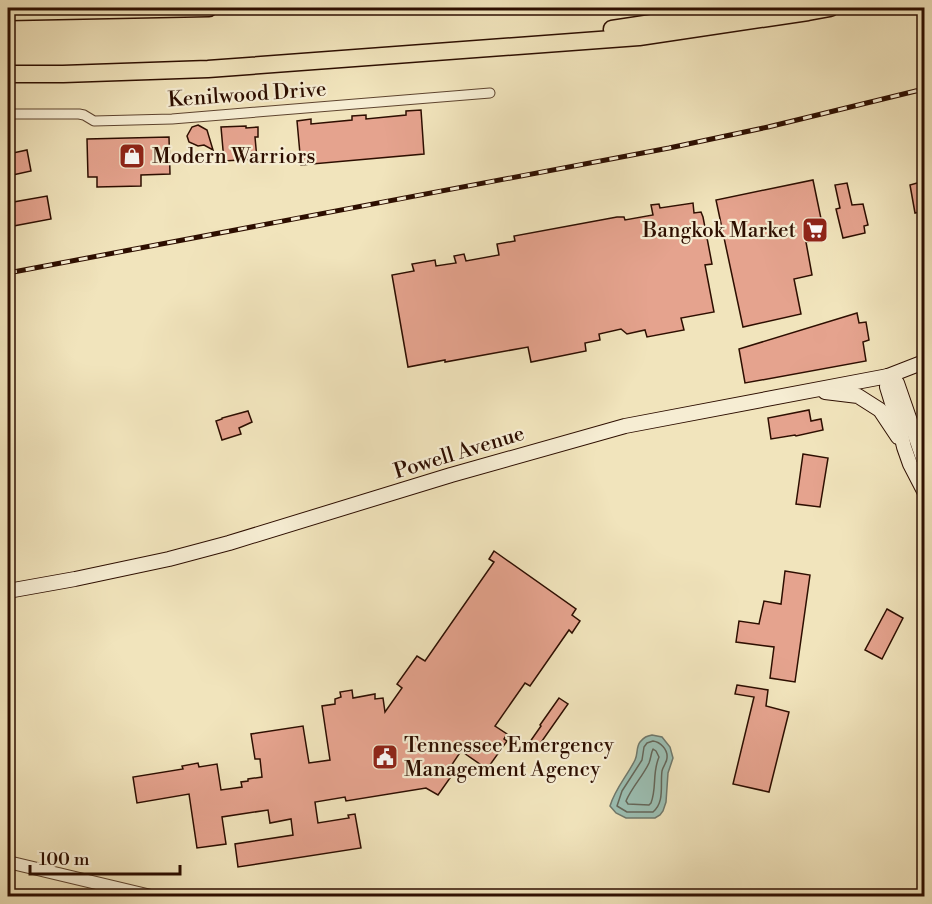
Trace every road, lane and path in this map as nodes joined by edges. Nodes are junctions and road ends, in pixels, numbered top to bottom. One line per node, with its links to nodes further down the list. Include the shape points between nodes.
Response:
1 (209, 8): 4 (highway)
2 (751, 8): 5 (highway)
3 (830, 8): 5 (highway, via 639,37)
4 (8, 12)
5 (438, 51): 6 (highway, via 208,69)
6 (8, 74)
7 (490, 93): 8 (street, Kenilwood Drive, via 172,119 93,121 79,114)
8 (8, 114)
9 (924, 362): 10 (main road, Powell Avenue)
10 (888, 376): 11 (main road, Powell Avenue); 12 (main road, via 887,387); 13 (main road, via 897,383)
11 (811, 391): 12 (main road, via 858,396 880,410); 15 (main road, Powell Avenue, via 625,426 170,559)
12 (904, 447): 14 (main road)
13 (924, 461)
14 (924, 491)
15 (8, 591)
16 (8, 862): 17 (street)
17 (152, 897)

